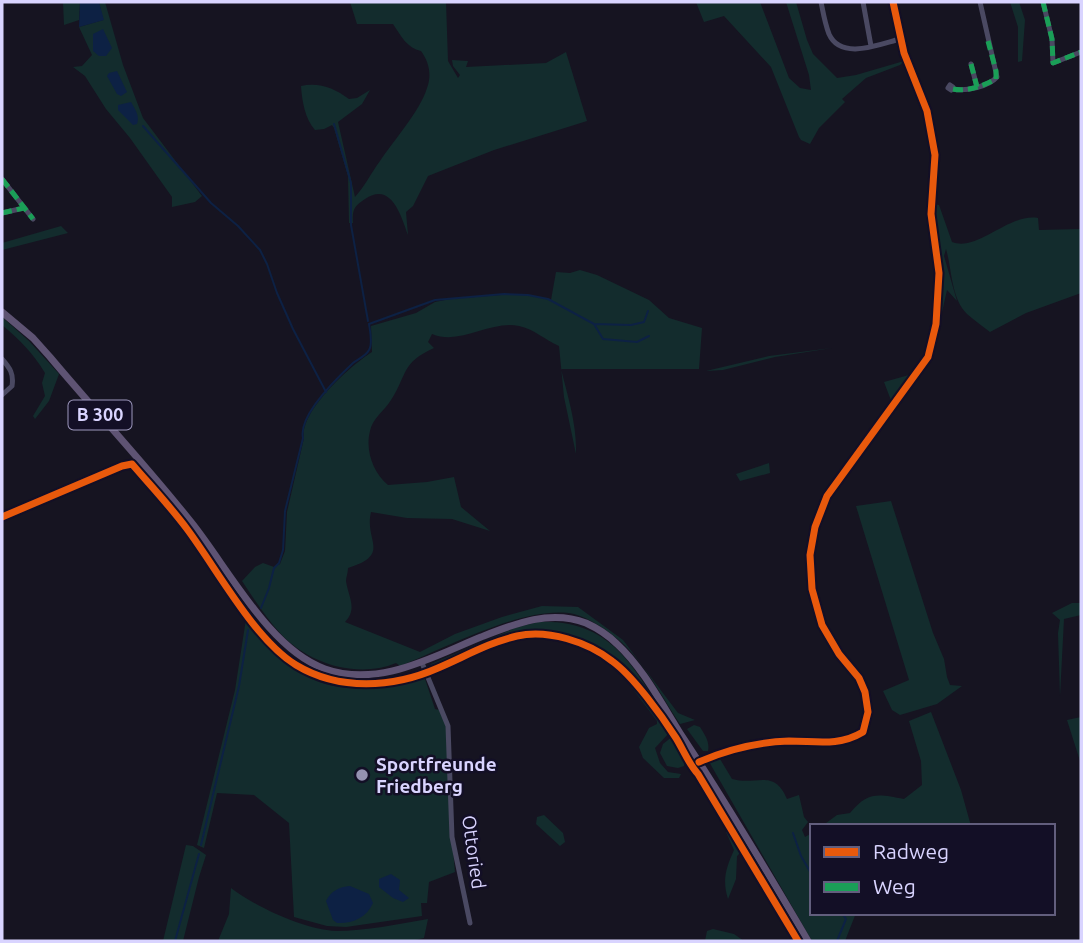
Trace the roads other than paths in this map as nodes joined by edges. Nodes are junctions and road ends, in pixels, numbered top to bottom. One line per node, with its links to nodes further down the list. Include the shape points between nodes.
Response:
1 (821, 2): 7 (street, via 832,40 846,48)
2 (863, 2): 7 (street)
3 (893, 2): 6 (street)
4 (980, 2): 10 (street, via 997,77)
5 (1043, 2): 8 (street, via 1053,63)
6 (900, 39): 7 (street); 20 (street, via 927,111 935,155 931,214 939,292 933,342 928,357 834,482 819,512 810,555 812,589 822,625 865,692 868,712 863,732 835,743 758,745)
7 (871, 46)
8 (1081, 52)
9 (971, 64): 10 (street)
10 (977, 87): 11 (street)
11 (953, 89)
12 (2, 179): 13 (street)
13 (24, 208): 14 (street); 15 (street)
14 (2, 213)
15 (33, 219)
16 (2, 312): 19 (main road, B 300, via 33,338 138,459 262,619 303,659 325,669 360,675)
17 (2, 359): 18 (street, via 13,379)
18 (2, 395)
19 (422, 663): 20 (main road, B 300, via 534,619 585,623 618,644 633,662); 21 (street, Ottoried, via 450,737 452,837)
20 (699, 762): 22 (main road, B 300)
21 (470, 923)
22 (808, 941)

